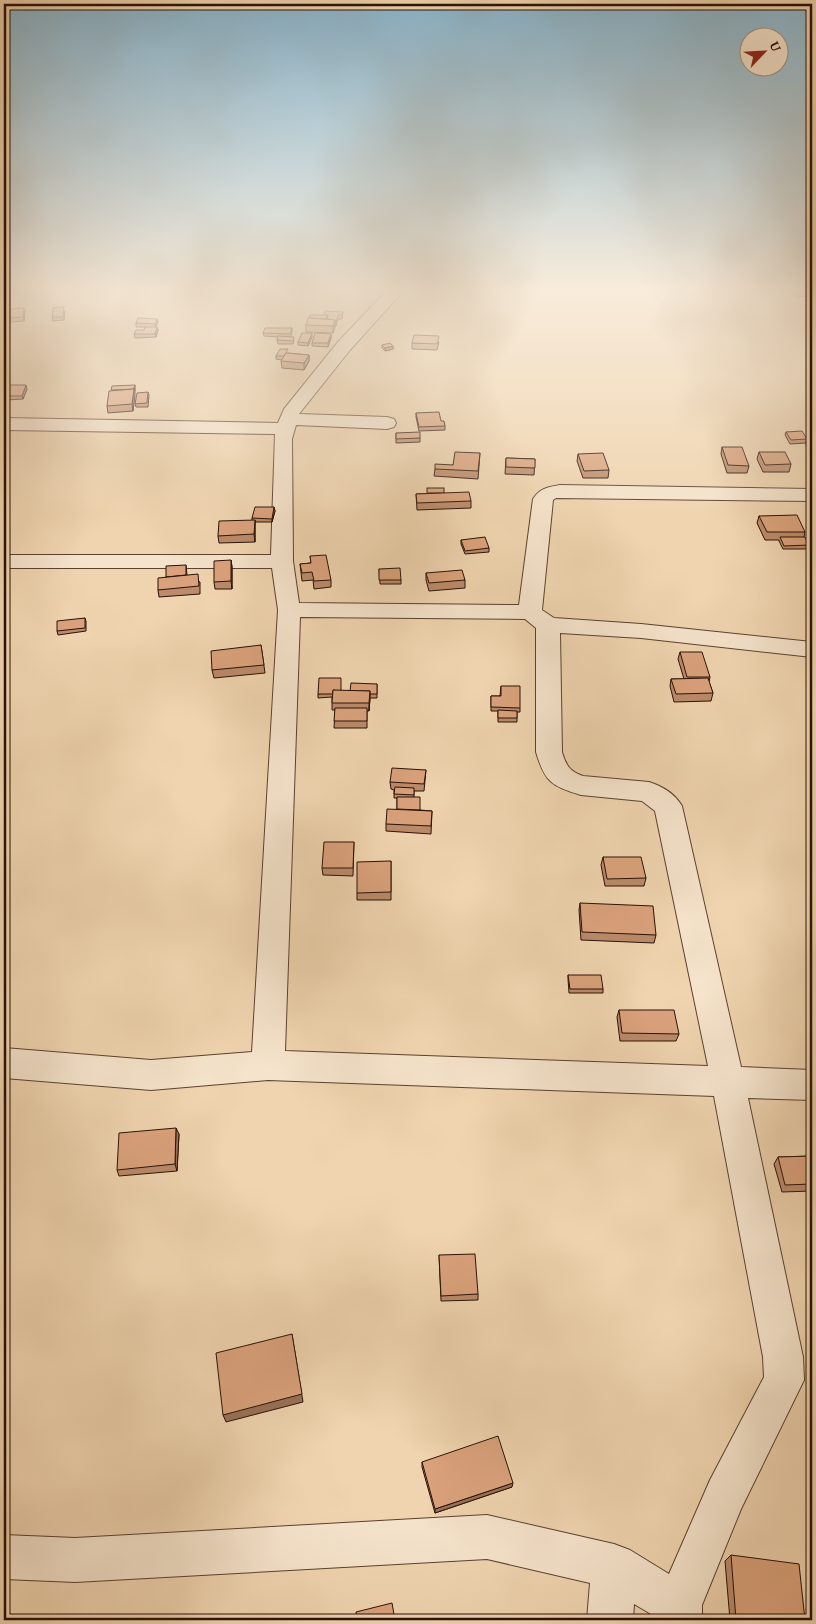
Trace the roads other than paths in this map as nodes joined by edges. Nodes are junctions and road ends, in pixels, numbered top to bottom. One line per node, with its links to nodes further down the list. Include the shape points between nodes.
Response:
1 (329, 365): 4 (street, via 293,408)
2 (387, 423): 4 (street)
3 (4, 424): 4 (street)
4 (287, 424): 6 (street, via 283,439)
5 (812, 495): 9 (street, via 549,493 543,499)
6 (282, 561): 7 (street); 8 (street)
7 (4, 562)
8 (289, 610): 9 (street); 12 (street)
9 (539, 619): 10 (street); 13 (street, via 549,752 555,771 564,779 581,785 649,792 668,806)
10 (812, 649)
11 (4, 1063): 12 (street, via 152,1075)
12 (268, 1065): 13 (street)
13 (728, 1082): 14 (street); 17 (street, via 783,1357 784,1380 725,1495)
14 (812, 1085)
15 (4, 1557): 16 (street, via 75,1560 487,1537)
16 (614, 1566): 17 (street); 18 (street)
17 (679, 1612)
18 (610, 1620)

